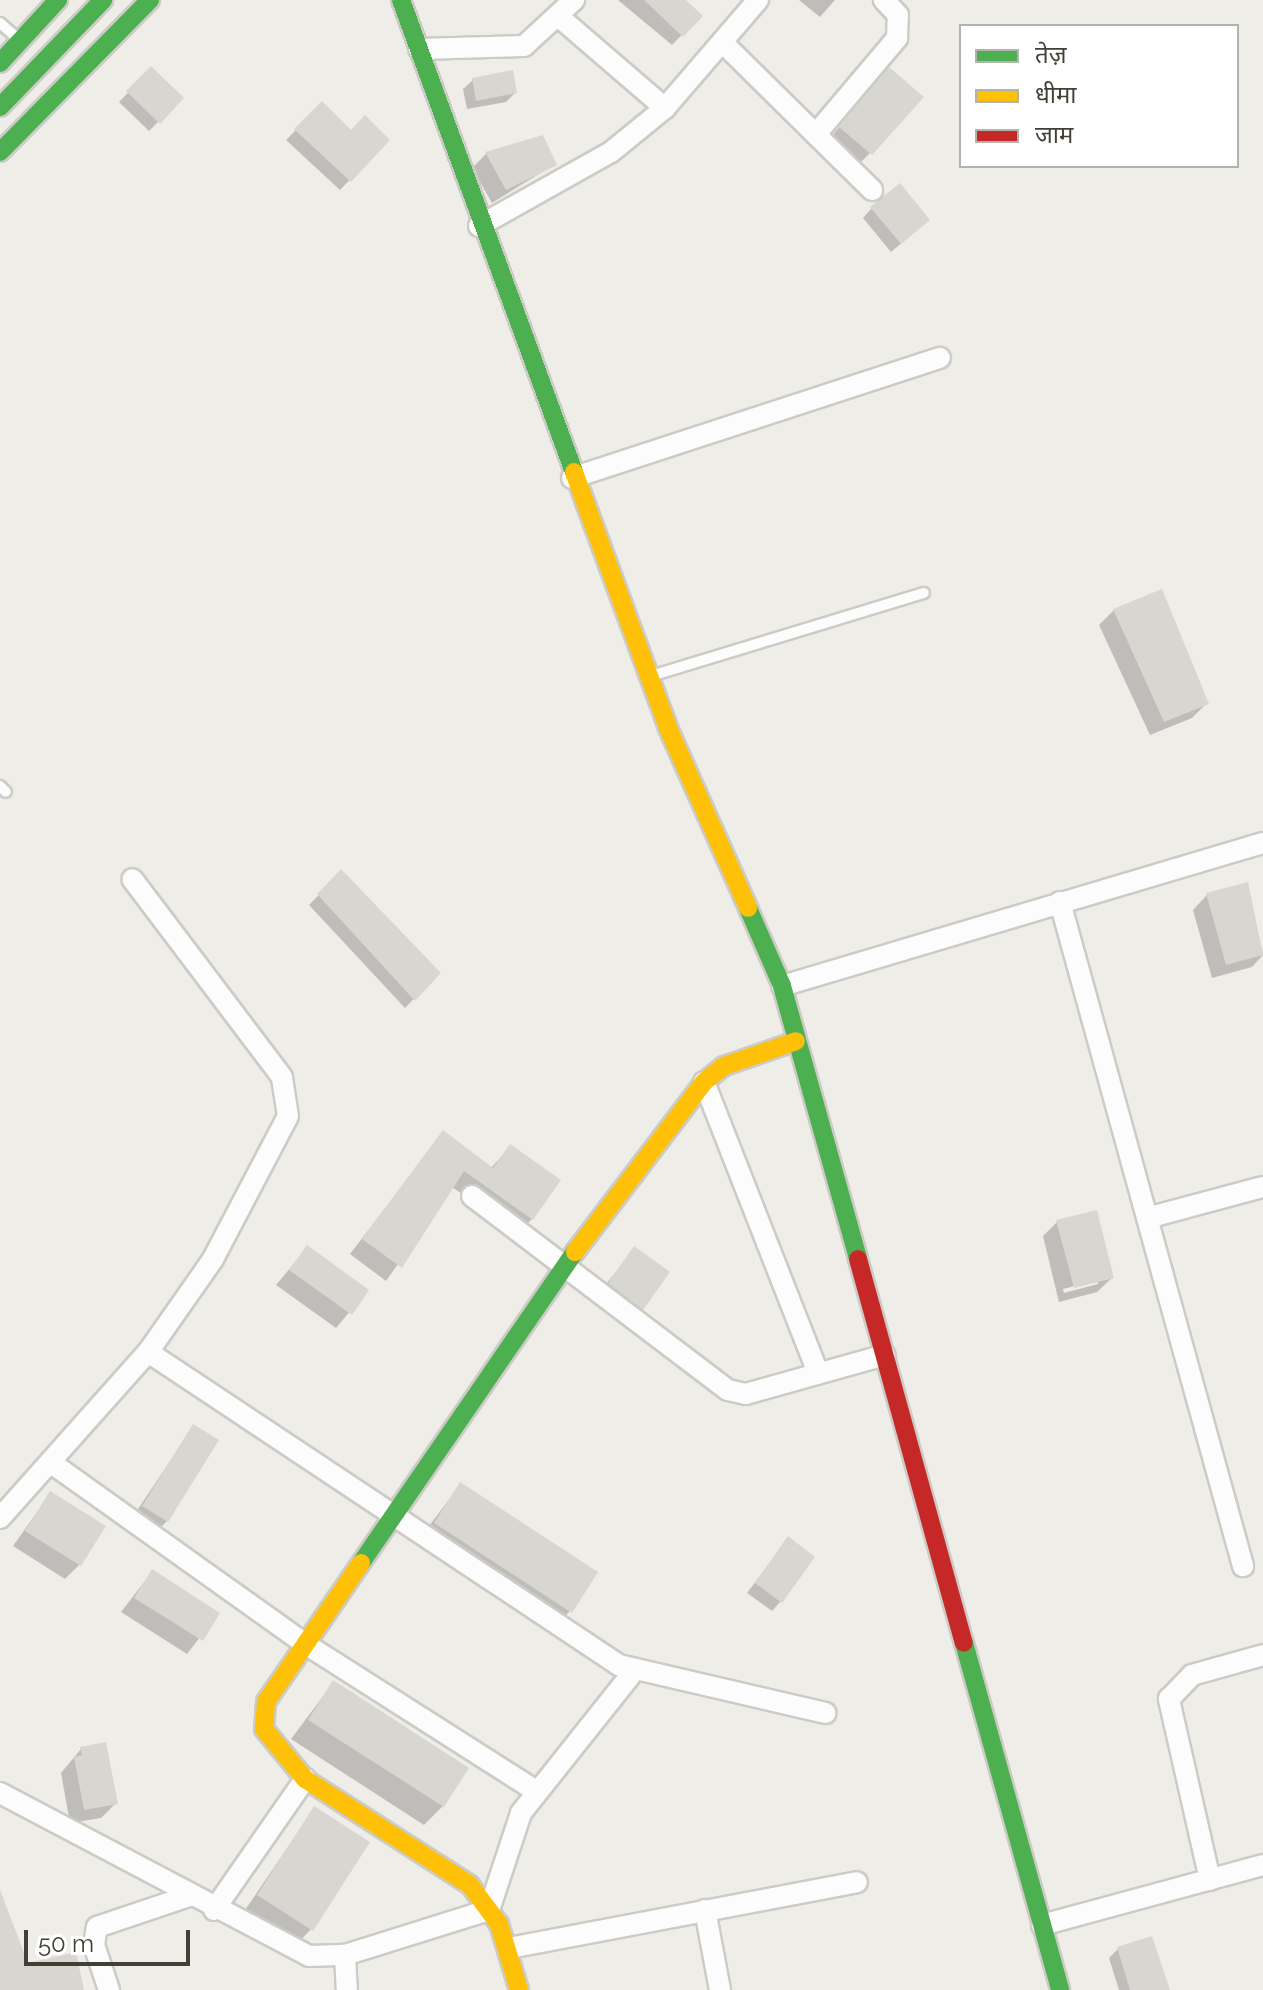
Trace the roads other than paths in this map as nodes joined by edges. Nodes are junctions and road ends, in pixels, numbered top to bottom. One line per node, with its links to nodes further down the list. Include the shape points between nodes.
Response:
1 (58, 0): 10 (main road)
2 (103, 0): 14 (main road)
3 (150, 0): 17 (main road)
4 (401, 0): 12 (main road)
5 (574, 0): 8 (street)
6 (758, 0): 11 (street)
7 (884, 0): 16 (street, via 898,15 897,38)
8 (558, 16): 12 (street, via 534,40 510,50); 15 (street)
9 (0, 23): 10 (lane)
10 (20, 41): 13 (main road)
11 (722, 42): 15 (street); 16 (street)
12 (419, 49): 19 (main road)
13 (0, 63)
14 (0, 107)
15 (665, 108): 19 (street, via 611,152)
16 (816, 134): 18 (street)
17 (0, 152)
18 (872, 190)
19 (479, 226): 21 (main road)
20 (940, 358): 21 (street)
21 (572, 478): 23 (main road)
22 (924, 593): 23 (lane)
23 (648, 677): 27 (main road)
24 (1263, 843): 26 (street)
25 (132, 879): 34 (street, via 282,1077 289,1097 277,1144 213,1259)
26 (1060, 902): 27 (street); 32 (street)
27 (782, 986): 28 (main road)
28 (796, 1041): 29 (main road, via 724,1066); 35 (main road)
29 (704, 1082): 33 (main road); 36 (street)
30 (1263, 1187): 32 (street)
31 (472, 1196): 33 (street)
32 (1147, 1218): 40 (street)
33 (563, 1268): 36 (street, via 728,1390 746,1394); 38 (main road)
34 (148, 1352): 37 (street); 38 (street)
35 (868, 1359): 36 (street); 55 (main road)
36 (818, 1373)
37 (50, 1462): 39 (street); 41 (street)
38 (394, 1517): 41 (main road); 43 (street)
39 (0, 1518)
40 (1243, 1566)
41 (307, 1645): 45 (main road, via 263,1714 274,1749); 46 (street)
42 (1263, 1655): 49 (street, via 1192,1675 1169,1699)
43 (634, 1671): 44 (street); 46 (street)
44 (825, 1713)
45 (305, 1779): 52 (street); 53 (main road, via 449,1868)
46 (535, 1790): 53 (street, via 512,1828)
47 (0, 1793): 51 (street)
48 (1263, 1865): 49 (street)
49 (1210, 1880): 55 (street)
50 (857, 1882): 54 (street)
51 (189, 1896): 52 (street); 58 (street, via 97,1927 94,1945)
52 (214, 1910): 57 (street, via 309,1956)
53 (489, 1910): 56 (main road); 57 (street)
54 (705, 1910): 56 (street); 61 (street)
55 (1042, 1925): 62 (main road)
56 (509, 1948): 60 (main road)
57 (345, 1955): 59 (street)
58 (109, 1990)
59 (347, 1990)
60 (519, 1990)
61 (720, 1990)
62 (1060, 1990)

